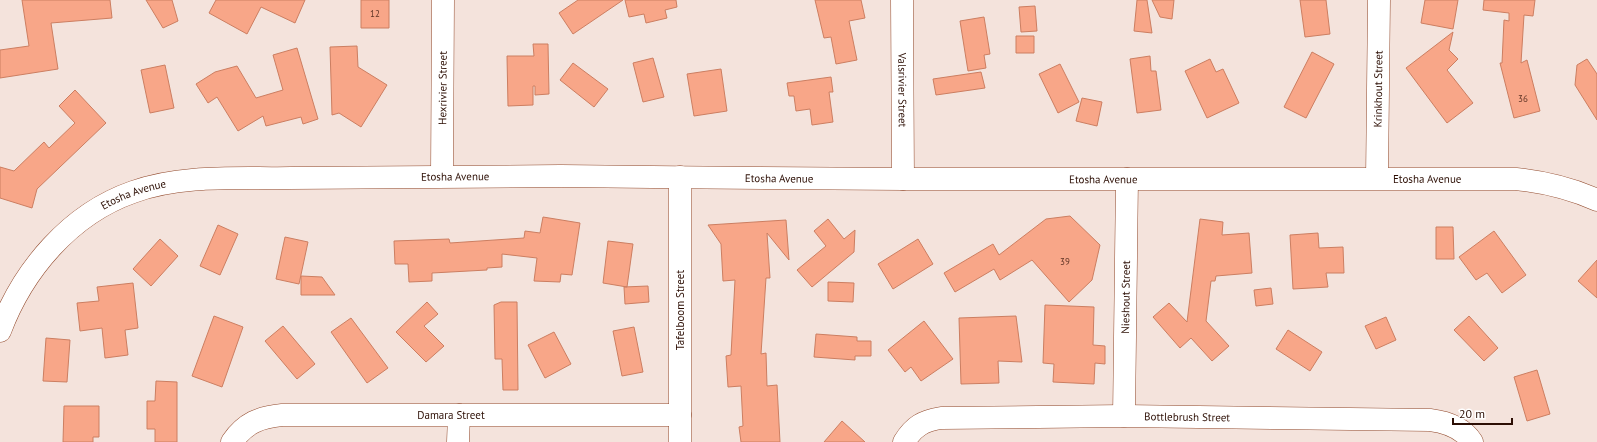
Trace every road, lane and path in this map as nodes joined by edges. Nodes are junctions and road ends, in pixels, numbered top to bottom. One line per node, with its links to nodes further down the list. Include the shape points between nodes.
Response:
1 (443, 0): 4 (street, Hexrivier Street)
2 (902, 0): 8 (street, Valsrivier Street)
3 (1379, 0): 6 (street, Krinkhout Street)
4 (442, 176): 5 (street, Etosha Avenue); 10 (street, Etosha Avenue, via 199,180 133,192 94,211 75,224 34,267 20,286)
5 (680, 177): 8 (street, Etosha Avenue); 12 (street, Tafelboom Street)
6 (1377, 178): 7 (street, Etosha Avenue); 9 (street, Etosha Avenue, via 1516,179 1544,182 1575,190)
7 (1127, 179): 8 (street, Etosha Avenue); 13 (street, Nieshout Street)
8 (903, 180)
9 (1597, 200)
10 (0, 331)
11 (459, 415): 12 (street, Damara Street); 14 (street, Damara Street, via 264,417 244,427); 15 (street)
12 (680, 415): 16 (street, Tafelboom Street)
13 (1124, 416): 17 (street, Bottlebrush Street, via 941,418 926,420 916,426); 18 (street, Bottlebrush Street, via 1430,420 1453,426)
14 (232, 442)
15 (458, 442)
16 (680, 442)
17 (904, 442)
18 (1472, 442)

